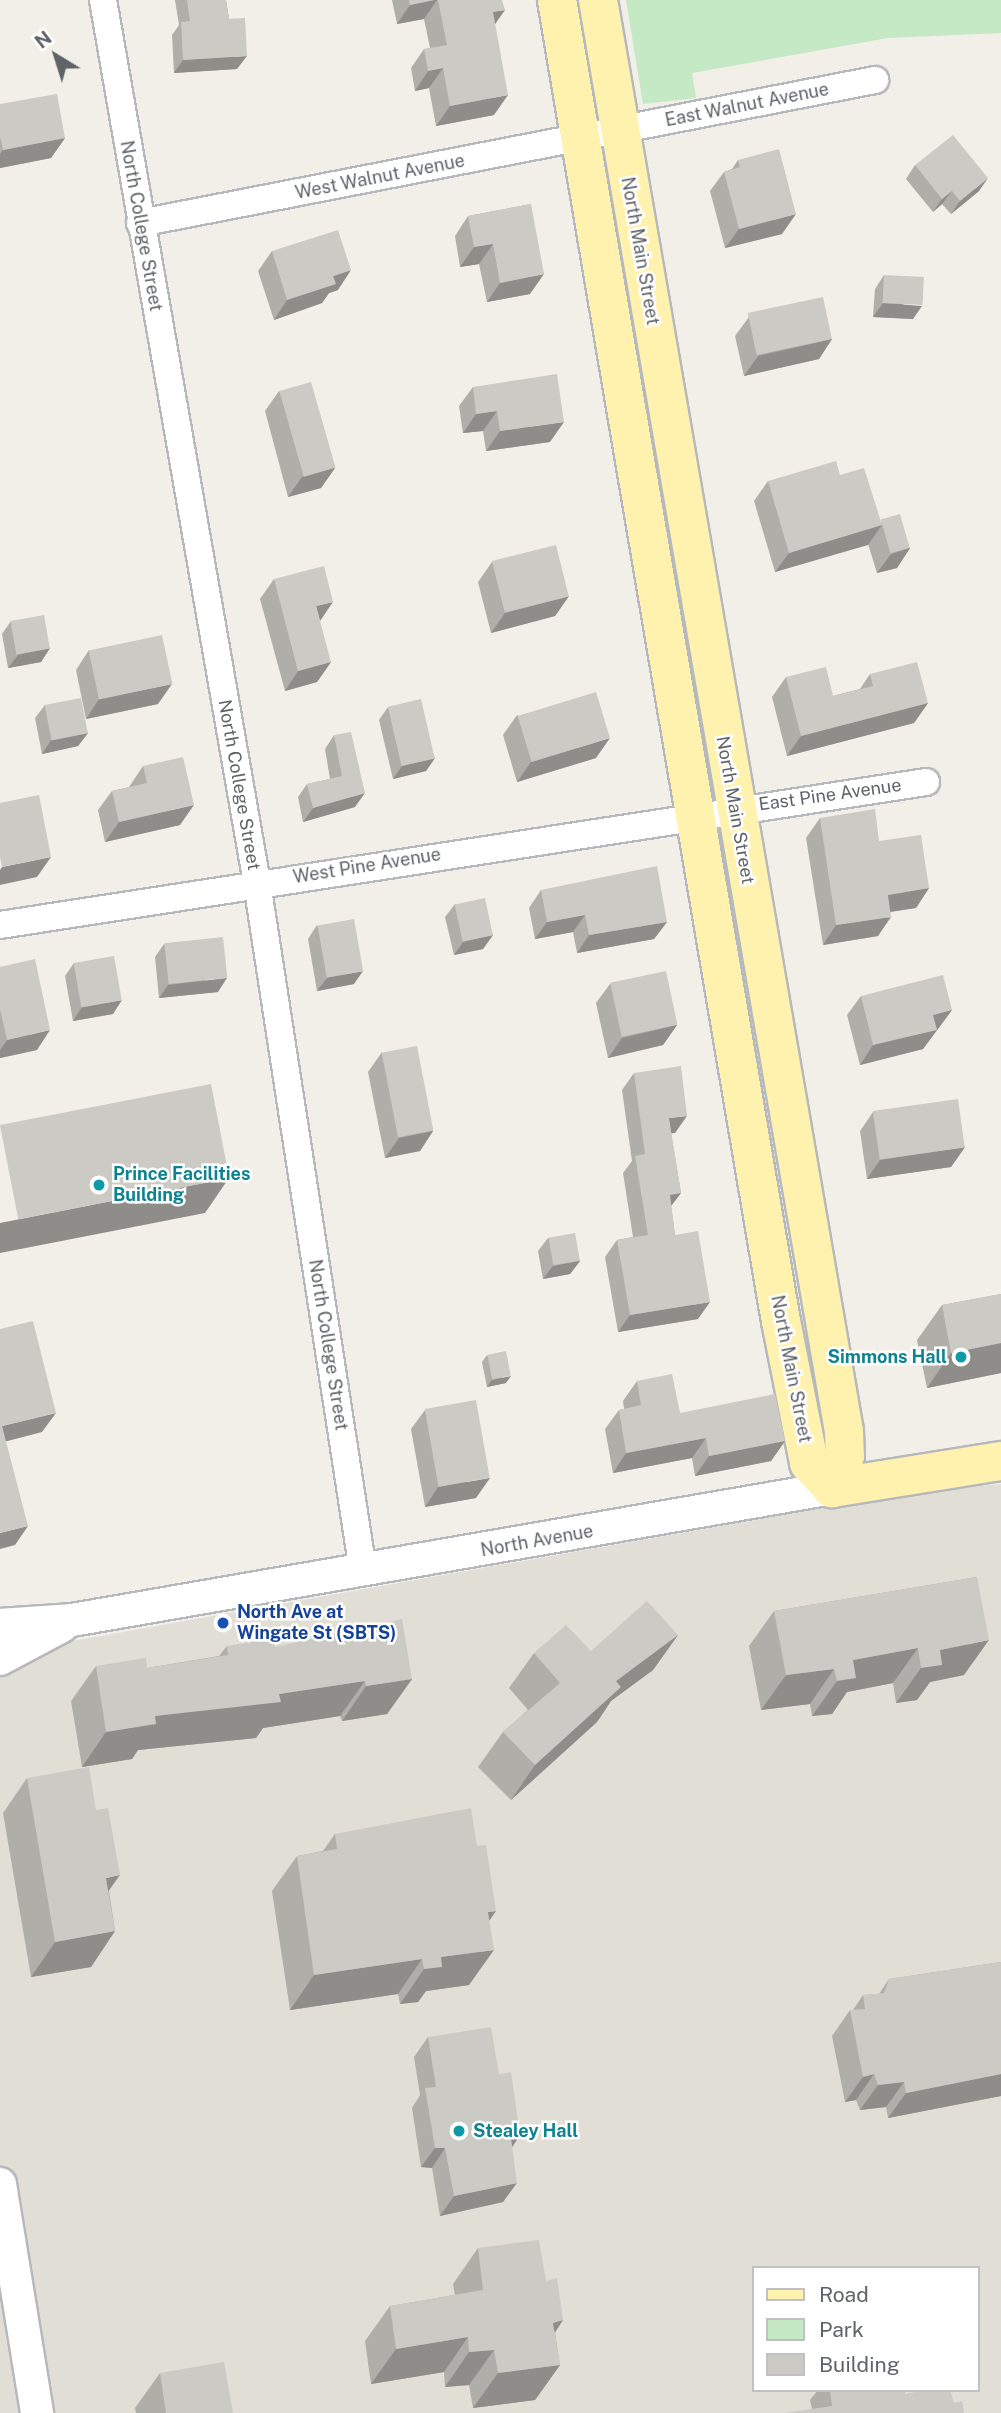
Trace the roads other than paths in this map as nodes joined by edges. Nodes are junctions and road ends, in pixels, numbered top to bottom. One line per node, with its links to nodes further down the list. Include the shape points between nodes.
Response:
1 (103, 0): 7 (street, North College Street)
2 (557, 0): 6 (main road, North Main Street)
3 (598, 0): 5 (main road, North Main Street)
4 (875, 80): 5 (street, East Walnut Avenue)
5 (620, 131): 6 (street, West Walnut Avenue); 9 (main road, North Main Street)
6 (579, 139): 7 (street, West Walnut Avenue); 10 (main road, North Main Street)
7 (140, 223): 11 (street, North College Street)
8 (926, 782): 9 (street, East Pine Avenue)
9 (734, 809): 10 (street, West Pine Avenue); 14 (main road, North Main Street, via 844,1431 845,1456)
10 (695, 817): 11 (street, West Pine Avenue); 14 (main road, North Main Street, via 808,1463)
11 (257, 883): 12 (street, West Pine Avenue); 15 (street, North College Street)
12 (0, 925)
13 (1001, 1461): 14 (main road, North Avenue)
14 (832, 1488): 15 (street, North Avenue)
15 (363, 1571): 16 (street, North Avenue)
16 (72, 1620): 17 (street, North Avenue); 18 (street, North Avenue)
17 (0, 1625)
18 (0, 1659)
19 (2, 2194): 20 (street)
20 (37, 2413)

